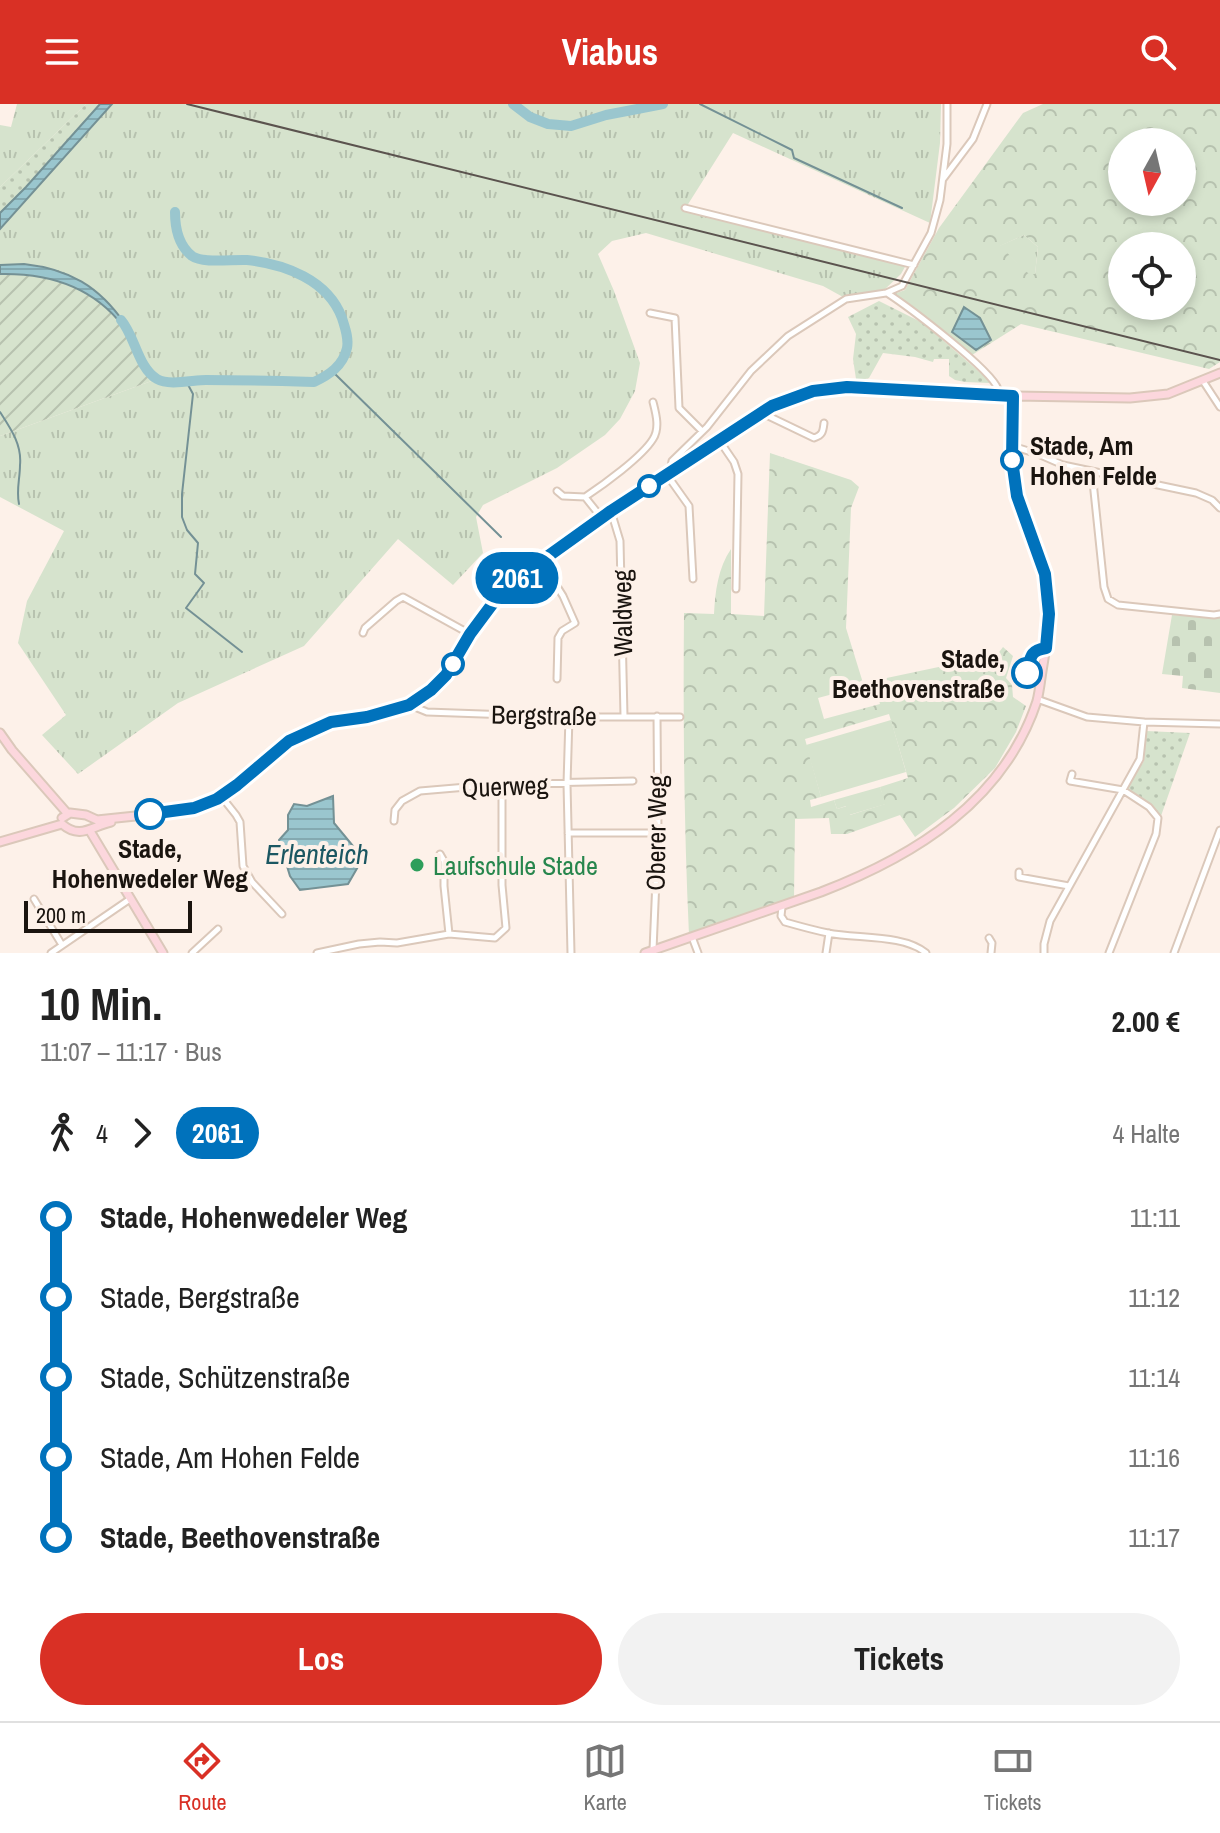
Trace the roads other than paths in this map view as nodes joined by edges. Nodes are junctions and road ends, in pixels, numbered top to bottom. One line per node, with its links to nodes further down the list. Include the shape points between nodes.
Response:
1 (947, 104): 3 (street)
2 (987, 104): 3 (street, via 973,139)
3 (942, 180): 5 (street, via 931,233)
4 (685, 208): 5 (street)
5 (914, 265): 6 (street, via 902,286)
6 (886, 293): 10 (street, via 961,350); 16 (street, via 846,299 788,336)
7 (650, 313): 16 (street, via 675,318 679,408)
8 (1220, 373): 9 (main road)
9 (1203, 381): 11 (main road, via 1168,394 1130,398); 13 (street)
10 (998, 392): 11 (main road); 14 (main road, via 847,387 813,391)
11 (1013, 396): 18 (main road)
12 (653, 402): 22 (street, via 654,438)
13 (1220, 407)
14 (761, 413): 15 (street, via 814,438); 17 (main road)
15 (824, 423)
16 (702, 431): 20 (street, via 672,461)
17 (719, 440): 20 (main road); 28 (street, via 738,474)
18 (1012, 446): 19 (street); 33 (main road, via 1017,496 1045,574 1049,614)
19 (1092, 472): 23 (street, via 1196,493); 29 (street, via 1108,599 1118,605)
20 (668, 474): 24 (main road); 27 (street, via 689,506)
21 (557, 491): 22 (street)
22 (585, 497): 25 (street)
23 (1220, 508)
24 (611, 511): 25 (main road); 35 (street, Waldweg, via 620,541)
25 (601, 517): 26 (main road)
26 (541, 561): 31 (main road, via 505,587); 32 (street, via 575,623 558,638)
27 (693, 579)
28 (736, 589)
29 (1220, 614)
30 (363, 633): 31 (street, via 403,597)
31 (470, 634): 34 (main road, via 446,675)
32 (557, 679)
33 (1037, 699): 39 (street, via 1087,717); 62 (main road, via 1000,773 961,814 915,848)
34 (409, 705): 37 (street, Bergstraße, via 427,712); 48 (main road, via 331,722 289,741)
35 (624, 716): 36 (street, Bergstraße); 37 (street, Bergstraße)
36 (657, 716): 38 (street, Bergstraße); 55 (street, Oberer Weg)
37 (569, 717): 45 (street)
38 (680, 717)
39 (1144, 722): 40 (street); 46 (street, via 1140,759)
40 (1220, 724)
41 (0, 733): 47 (main road)
42 (1072, 774): 46 (street, via 1070,781)
43 (633, 781): 45 (street, Querweg)
44 (502, 784): 45 (street, Querweg); 51 (street, Querweg, via 420,791 402,801); 66 (street, via 506,928 495,938)
45 (567, 784): 54 (street)
46 (1123, 790): 59 (street); 83 (street, via 1158,818)
47 (49, 792): 49 (main road, via 75,810); 50 (main road)
48 (221, 796): 49 (main road, via 194,808); 63 (street, via 240,822 243,866)
49 (126, 817): 52 (main road)
50 (64, 818): 52 (main road, via 86,815); 52 (main road, via 69,830); 56 (main road)
51 (394, 821)
52 (93, 826): 60 (main road)
53 (1220, 830): 84 (street)
54 (568, 833): 55 (street); 77 (street)
55 (658, 833): 71 (street, Oberer Weg)
56 (0, 842)
57 (440, 854): 66 (street)
58 (1019, 872): 59 (street, via 1019,877)
59 (1069, 886): 82 (street, via 1050,921)
60 (131, 898): 70 (street); 73 (main road)
61 (34, 899): 70 (street)
62 (782, 907): 65 (street, via 785,922); 67 (main road)
63 (282, 914)
64 (218, 929): 74 (street)
65 (829, 933): 79 (street); 80 (street, via 901,941)
66 (449, 934): 69 (street)
67 (692, 937): 71 (main road); 78 (street)
68 (989, 938): 81 (street)
69 (397, 943): 75 (street); 76 (street)
70 (62, 945): 72 (street)
71 (649, 952)
72 (51, 953)
73 (163, 953)
74 (192, 953)
75 (317, 953)
76 (398, 953)
77 (571, 953)
78 (698, 953)
79 (826, 953)
80 (926, 953)
81 (991, 953)
82 (1044, 953)
83 (1109, 953)
84 (1174, 953)

